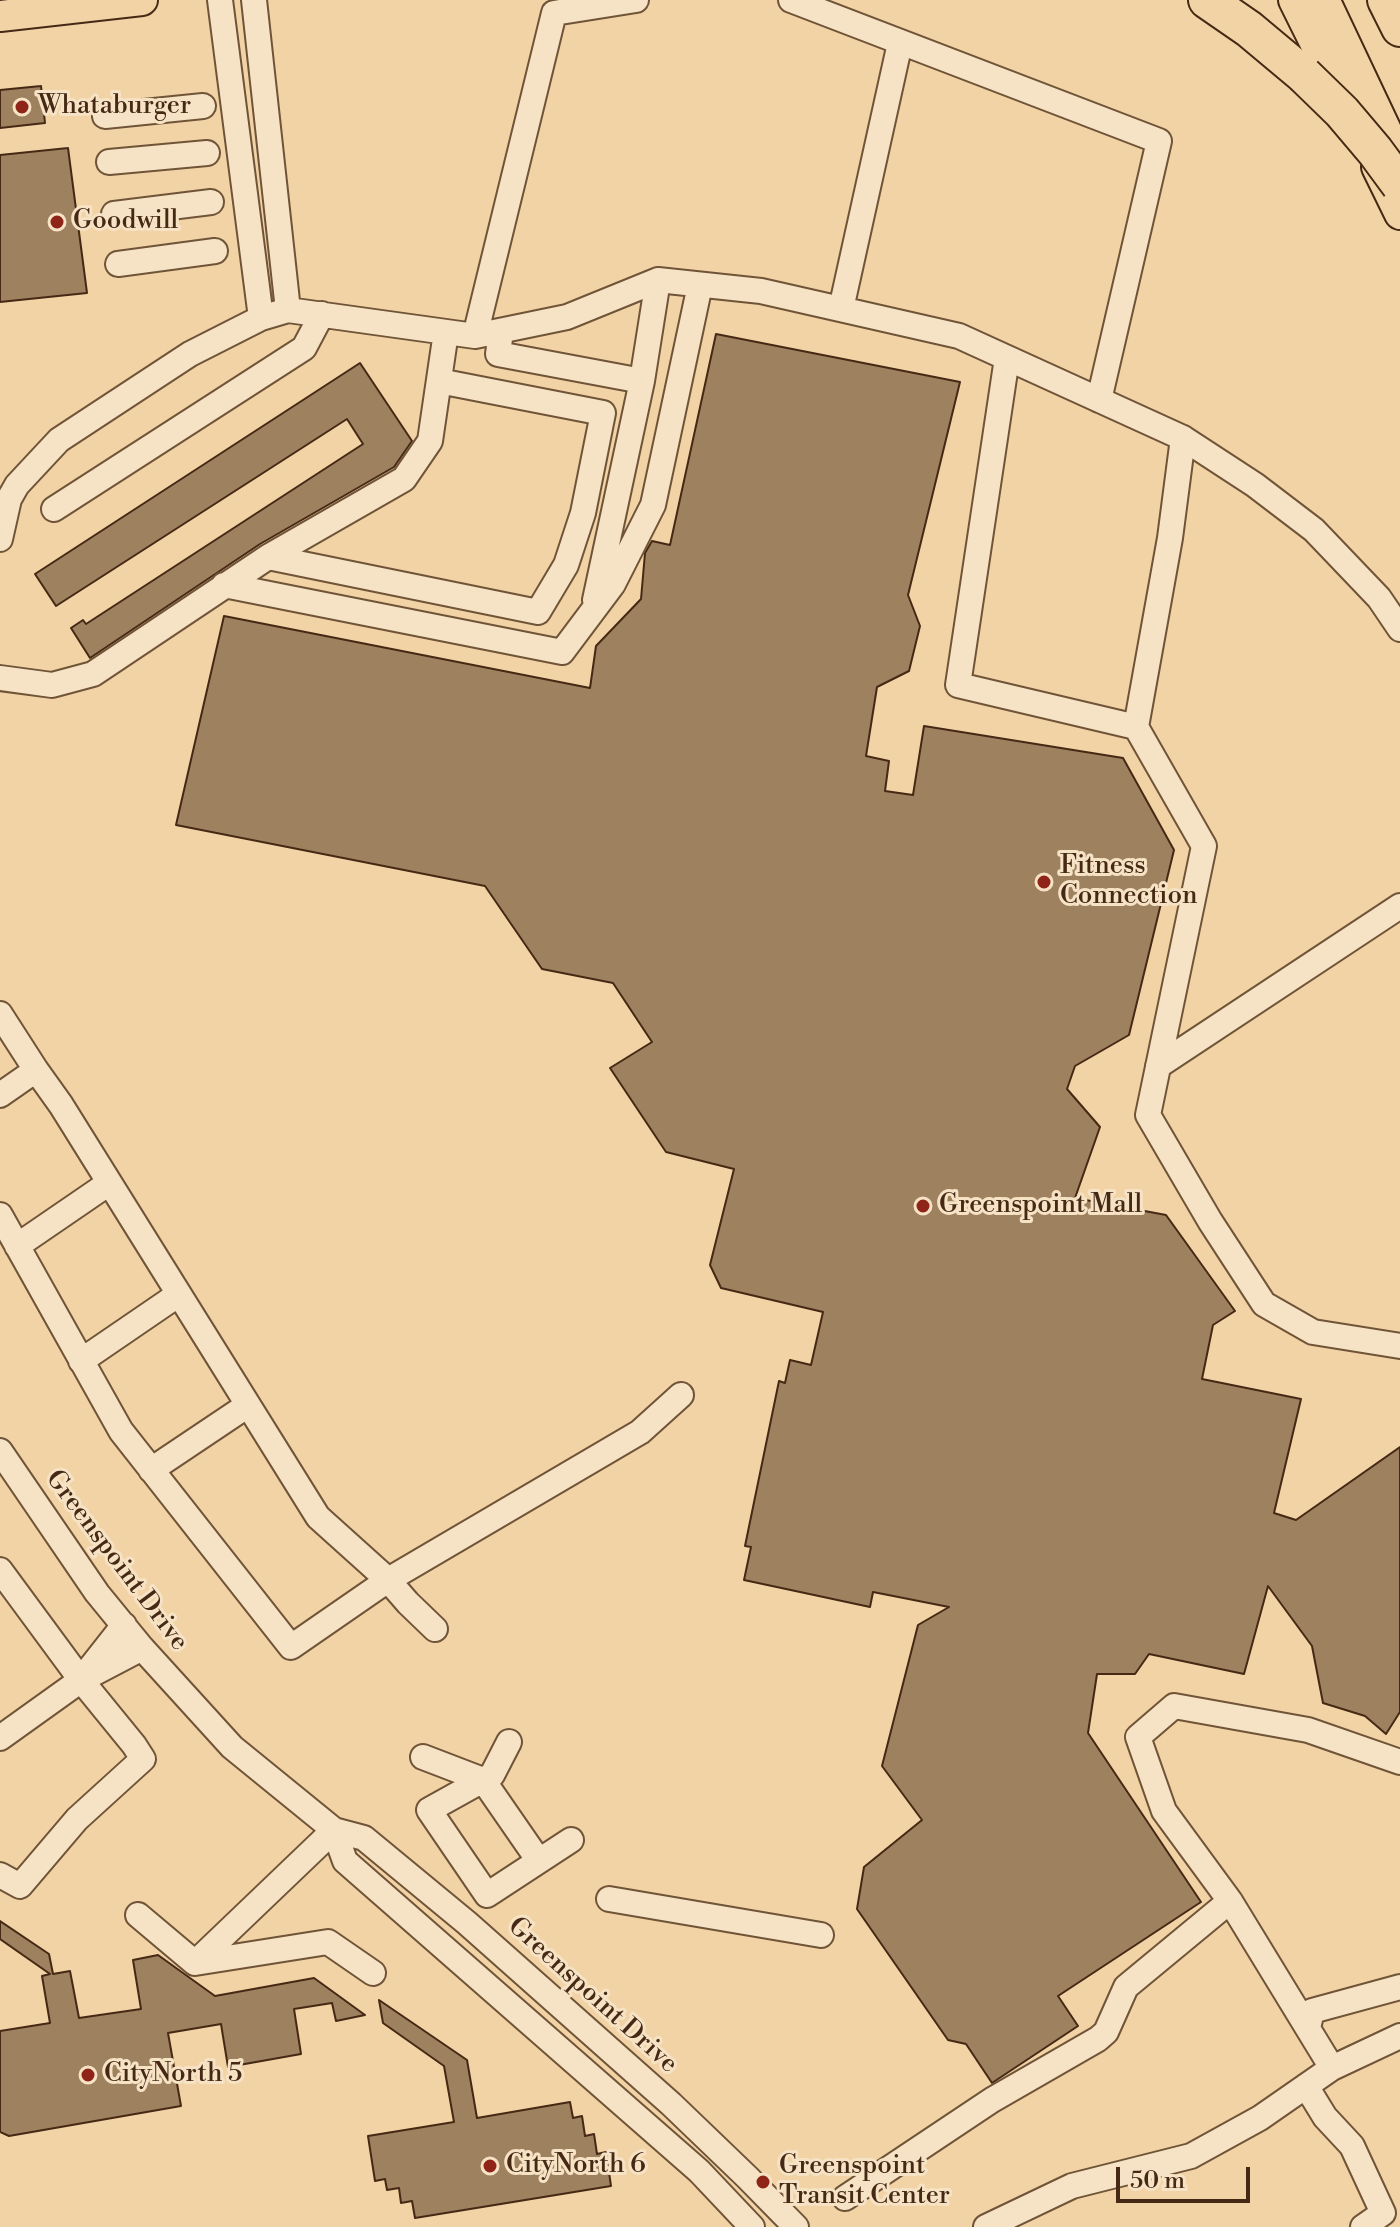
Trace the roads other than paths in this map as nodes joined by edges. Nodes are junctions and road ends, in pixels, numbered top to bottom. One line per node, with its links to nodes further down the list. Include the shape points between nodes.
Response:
1 (142, 0): 10 (main road)
2 (220, 0): 29 (street)
3 (254, 0): 27 (street)
4 (636, 0): 32 (street, via 554,13)
5 (791, 0): 12 (street)
6 (1207, 0): 18 (highway, bridge, via 1304,75)
7 (1294, 0): 21 (main road)
8 (1321, 0): 17 (highway)
9 (1386, 0): 11 (highway)
10 (0, 16)
11 (1400, 28)
12 (900, 43): 26 (street); 36 (street, via 1159,141)
13 (203, 106): 14 (street)
14 (105, 116)
15 (207, 153): 16 (street)
16 (109, 162)
17 (1400, 167)
18 (1400, 185)
19 (211, 202): 20 (street)
20 (114, 214)
21 (1400, 214)
22 (215, 251): 23 (street)
23 (118, 264)
24 (658, 280): 25 (street); 30 (street, via 567,317); 35 (street)
25 (700, 285): 26 (street, via 761,291); 43 (street, via 653,505 613,584)
26 (841, 309): 33 (street, via 959,336)
27 (288, 310): 28 (street); 29 (street)
28 (322, 314): 31 (street); 39 (street, via 304,348)
29 (261, 318): 38 (street, via 190,354 59,440)
30 (501, 331): 32 (street); 35 (street, via 498,354)
31 (446, 332): 32 (street); 34 (street)
32 (475, 336)
33 (1007, 358): 36 (street); 46 (street, via 958,685)
34 (439, 381): 41 (street, via 430,441 404,479); 41 (street, via 603,413 583,513 566,565 538,612)
35 (642, 381): 43 (street)
36 (1099, 400): 37 (street)
37 (1183, 438): 44 (street, via 1314,530 1379,598); 46 (street)
38 (5, 494): 40 (street)
39 (54, 509)
40 (0, 539)
41 (268, 557): 42 (street)
42 (224, 585): 43 (street, via 562,652); 45 (street, via 93,674 52,685)
43 (593, 611)
44 (1400, 629)
45 (0, 678)
46 (1136, 727): 49 (street, via 1204,846)
47 (1400, 906): 49 (street)
48 (0, 1014): 50 (street)
49 (1158, 1066): 56 (street, via 1148,1115 1264,1304 1313,1332)
50 (36, 1070): 51 (street); 52 (street)
51 (0, 1095)
52 (109, 1183): 54 (street); 55 (street)
53 (0, 1215): 54 (street)
54 (17, 1246): 57 (street)
55 (179, 1294): 57 (street); 59 (street)
56 (1400, 1346)
57 (81, 1361): 61 (street, via 121,1431)
58 (681, 1395): 63 (street, via 640,1432)
59 (248, 1405): 61 (street); 63 (street, via 318,1517)
60 (3, 1461): 64 (street, Greenspoint Drive)
61 (151, 1470): 63 (street, via 291,1647)
62 (0, 1570): 67 (street)
63 (388, 1580): 65 (street)
64 (124, 1625): 66 (street, Greenspoint Drive); 67 (street)
65 (435, 1629)
66 (142, 1648): 67 (street); 73 (street, Greenspoint Drive, via 232,1747)
67 (81, 1680): 68 (street); 76 (street, via 143,1759 77,1819 20,1886)
68 (0, 1738)
69 (509, 1742): 72 (street, via 492,1775)
70 (423, 1757): 72 (street)
71 (1400, 1762): 78 (street, via 1308,1730 1174,1706 1138,1737 1164,1811)
72 (483, 1780): 75 (street); 75 (street, via 429,1810 487,1895)
73 (334, 1830): 81 (street); 89 (street, Greenspoint Drive, via 345,1861 699,2171); 90 (street, Greenspoint Drive, via 364,1838 467,1923 683,2115)
74 (571, 1840): 75 (street)
75 (539, 1861)
76 (0, 1875)
77 (609, 1899): 80 (street)
78 (1230, 1901): 84 (street); 88 (street, via 1126,1987 1098,2039 992,2100)
79 (138, 1915): 81 (street)
80 (821, 1935)
81 (195, 1963): 82 (street, via 328,1942)
82 (373, 1973)
83 (1400, 1987): 84 (street, via 1312,2011)
84 (1308, 2028): 86 (street)
85 (1400, 2036): 86 (street)
86 (1332, 2068): 87 (street)
87 (1306, 2086): 91 (street, via 1191,2156 1072,2186); 92 (street, via 1352,2146 1383,2213)
88 (845, 2198)
89 (752, 2227)
90 (796, 2227)
91 (986, 2227)
92 (1363, 2227)

